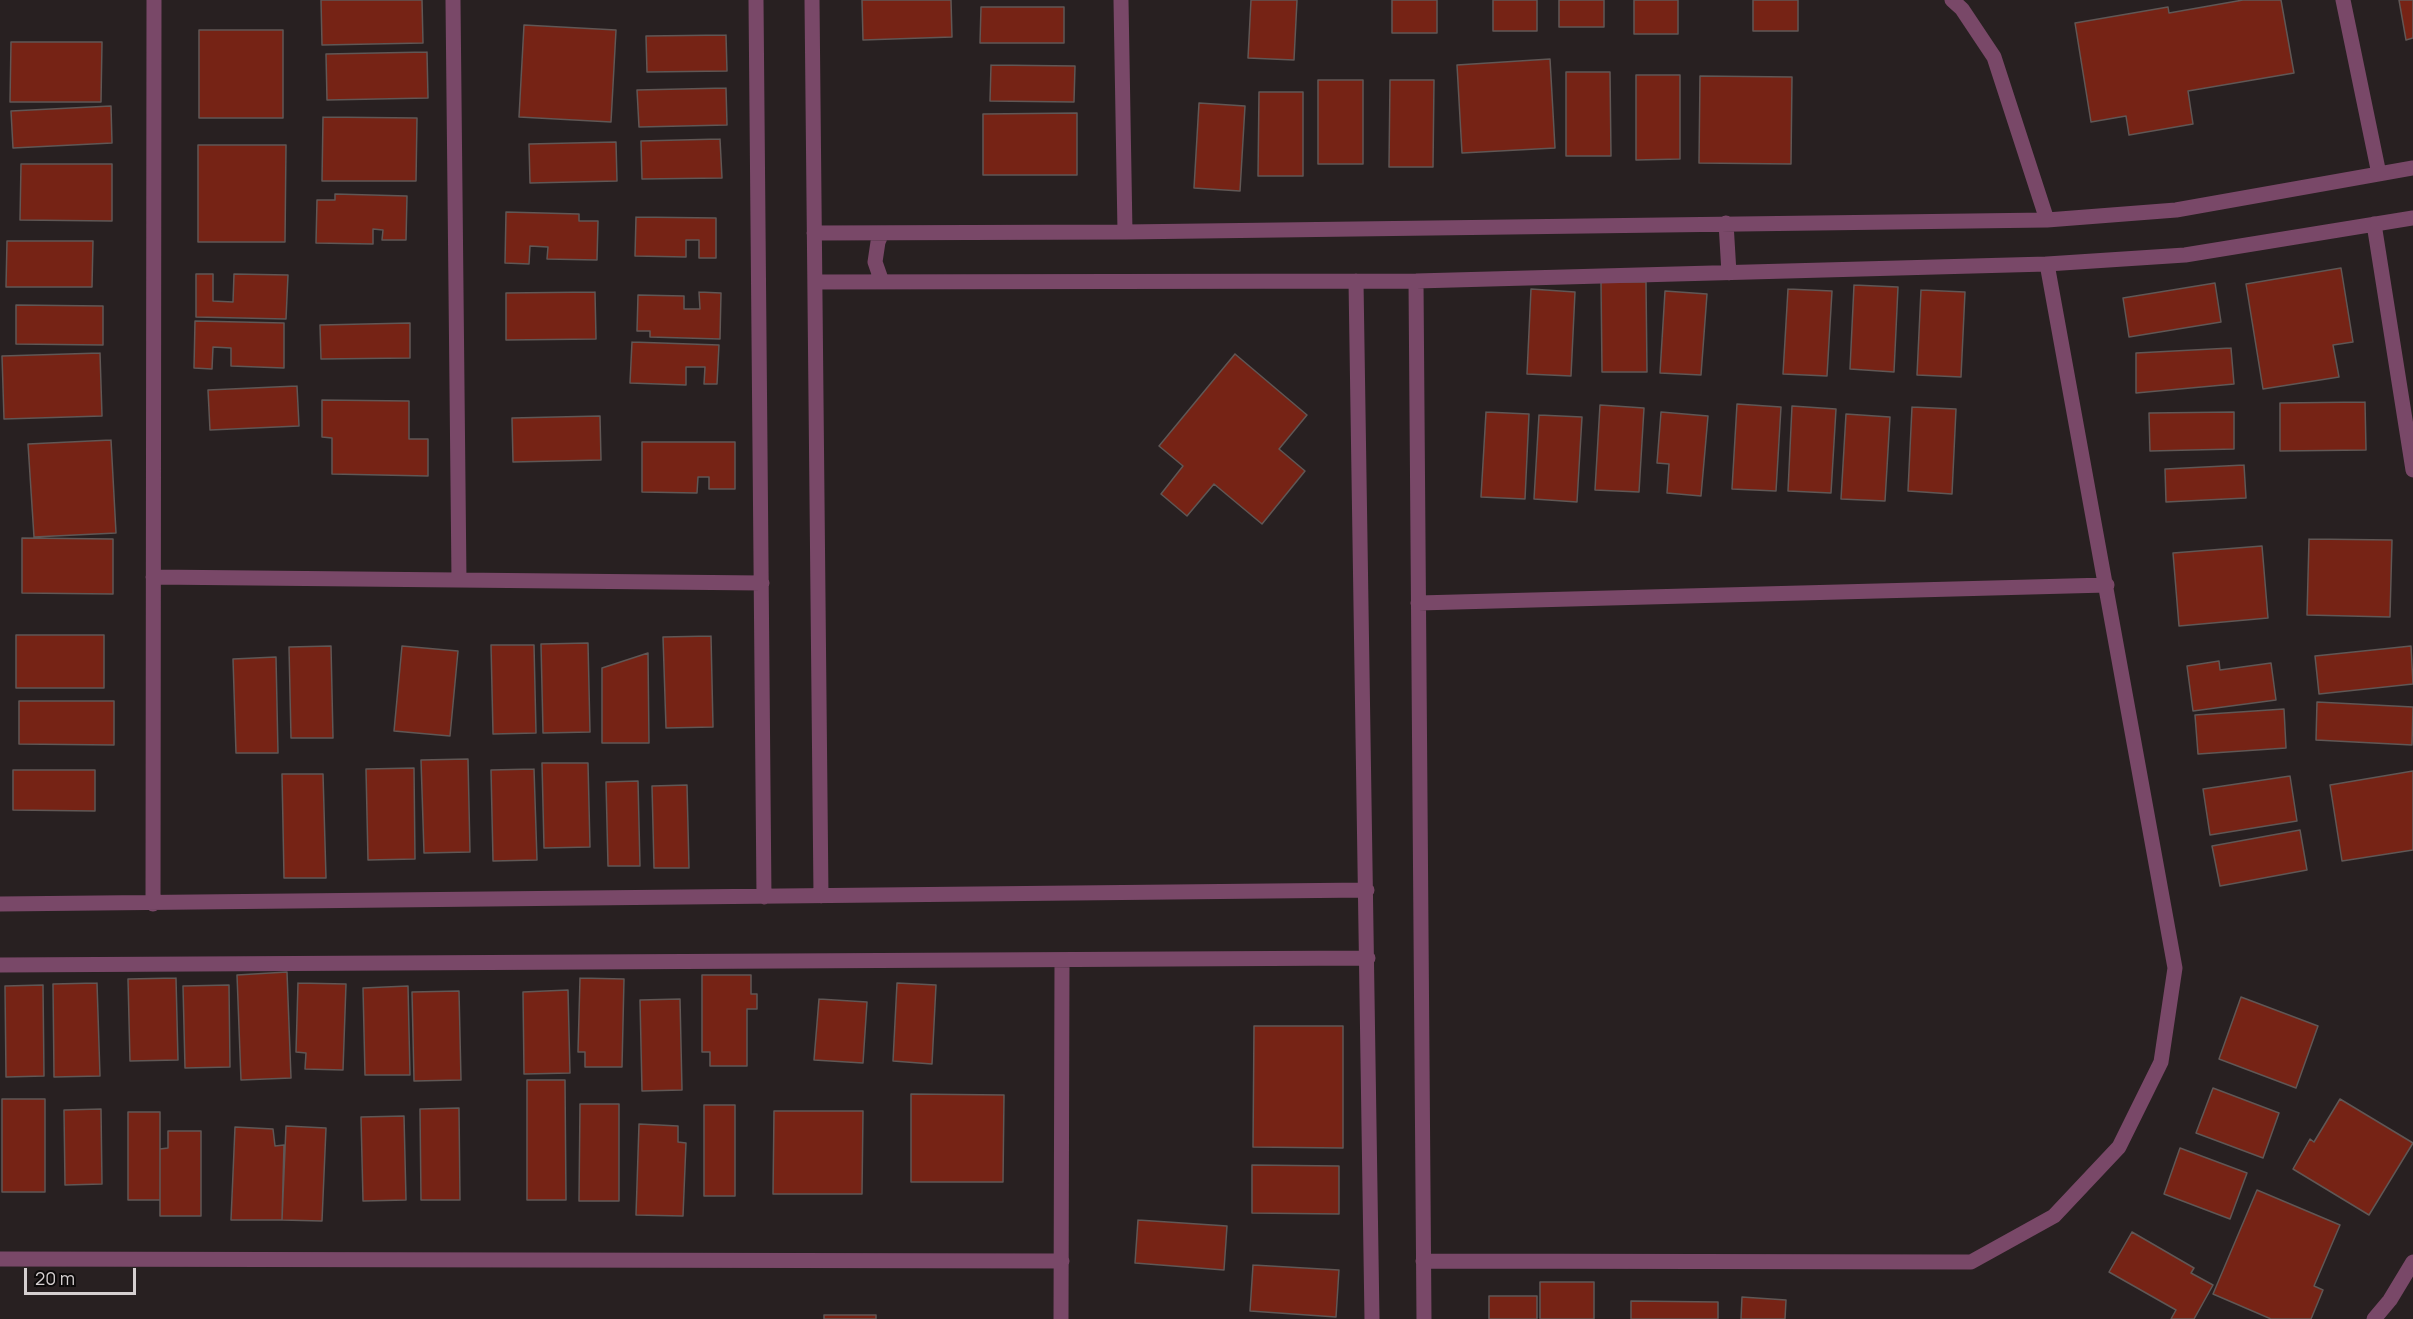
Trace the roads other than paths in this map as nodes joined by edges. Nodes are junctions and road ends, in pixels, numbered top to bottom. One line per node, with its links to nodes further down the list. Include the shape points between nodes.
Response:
1 (154, 0): 24 (street)
2 (453, 0): 25 (street)
3 (756, 0): 26 (street)
4 (812, 0): 15 (street)
5 (1121, 0): 14 (street)
6 (1952, 0): 11 (street, via 1994,57)
7 (2343, 0): 9 (street)
8 (2413, 168): 9 (street)
9 (2379, 174): 11 (street, via 2176,210)
10 (2413, 218): 13 (street)
11 (2047, 220): 12 (street)
12 (1726, 224): 14 (street); 18 (street)
13 (2374, 224): 17 (street, via 2185,255); 23 (street)
14 (1125, 232): 16 (street)
15 (814, 233): 16 (street); 21 (street)
16 (882, 233): 22 (street, via 875,262)
17 (2047, 264): 18 (street); 27 (street)
18 (1729, 273): 20 (street)
19 (1356, 281): 20 (street); 22 (street); 29 (street)
20 (1416, 281): 28 (street)
21 (814, 282): 22 (street); 30 (street)
22 (882, 282)
23 (2413, 470)
24 (153, 577): 25 (street); 33 (street)
25 (459, 580): 26 (street)
26 (762, 583): 31 (street)
27 (2107, 585): 28 (street); 39 (street, via 2175,968 2161,1062 2119,1147 2054,1216 1971,1262)
28 (1418, 603): 39 (street)
29 (1367, 890): 30 (street); 34 (street)
30 (821, 896): 31 (street)
31 (764, 897): 33 (street)
32 (0, 904): 33 (street)
33 (153, 904)
34 (1368, 958): 35 (street); 42 (street)
35 (1062, 960): 36 (street); 38 (street)
36 (0, 965)
37 (0, 1259): 38 (street)
38 (1062, 1261): 41 (street)
39 (1423, 1261): 43 (street)
40 (2413, 1262): 44 (street)
41 (1061, 1319)
42 (1372, 1319)
43 (1424, 1319)
44 (2374, 1319)

